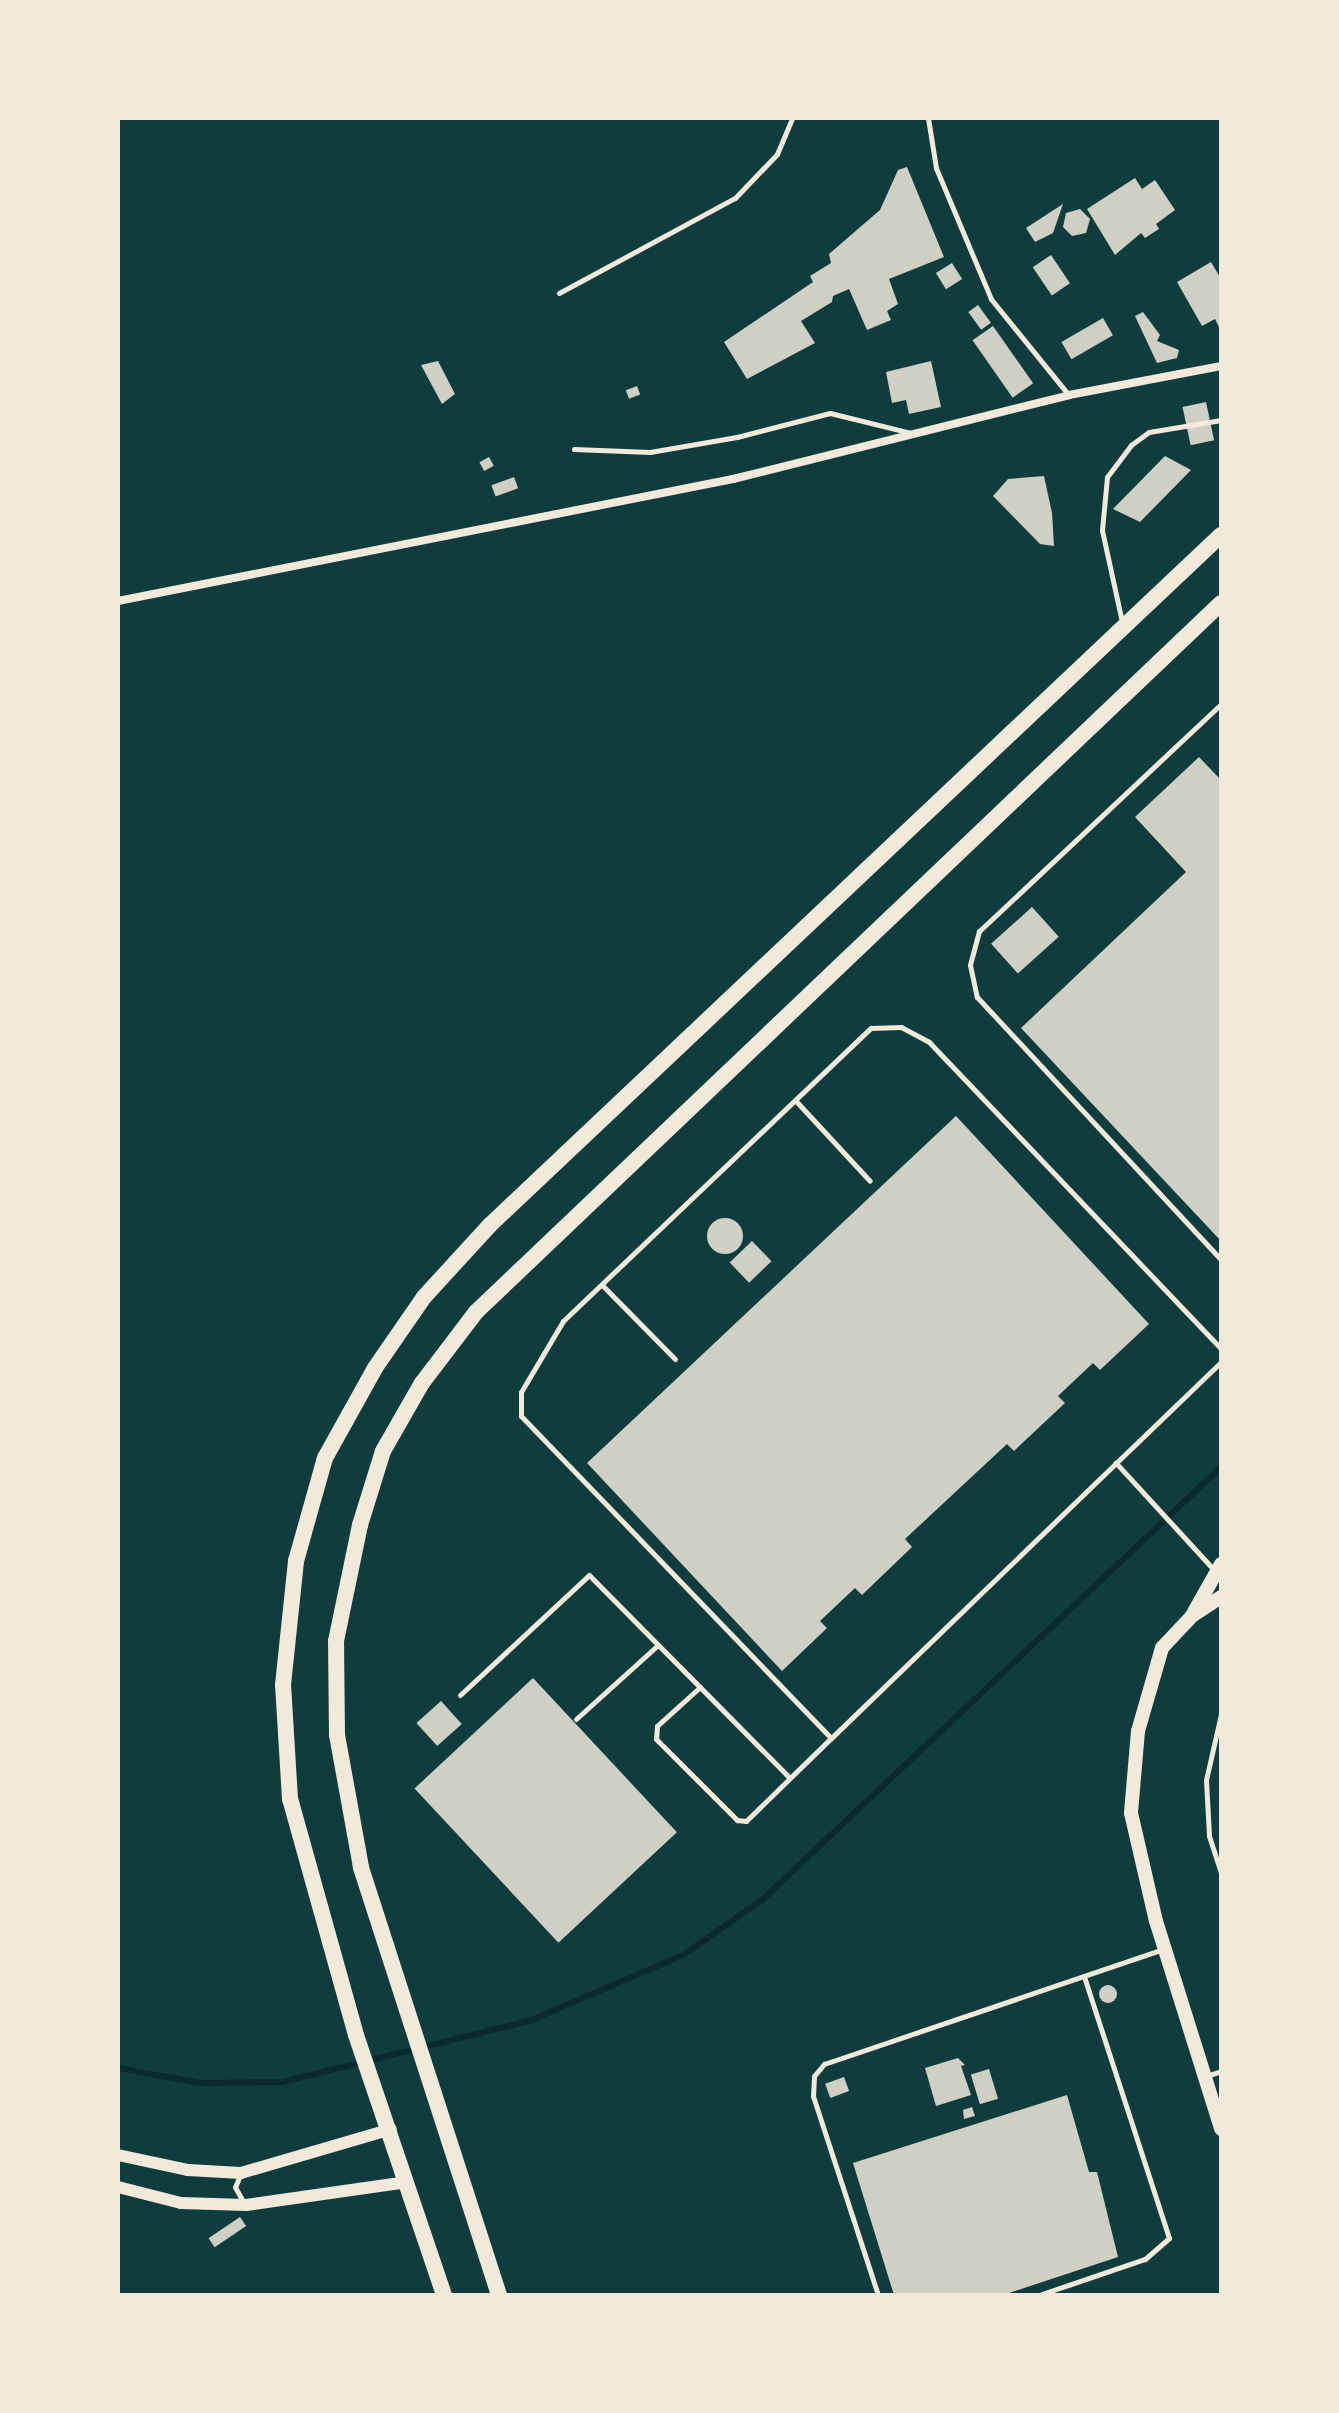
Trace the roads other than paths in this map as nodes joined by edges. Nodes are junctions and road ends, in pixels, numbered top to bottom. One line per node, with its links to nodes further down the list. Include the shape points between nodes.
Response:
1 (792, 118): 3 (lane, via 777,154 735,198)
2 (928, 118): 5 (lane, via 936,168 991,299)
3 (559, 293)
4 (1221, 366): 5 (street)
5 (1069, 395): 7 (street)
6 (1221, 420): 12 (lane, via 1149,432 1131,445 1107,477 1102,530)
7 (912, 433): 8 (lane, via 830,413 650,452); 10 (street, via 733,479)
8 (574, 449)
9 (1221, 535): 12 (highway)
10 (118, 601)
11 (1221, 603): 47 (highway, via 476,1312 422,1383 383,1451 360,1525 336,1641 337,1735 361,1867)
12 (1123, 629): 39 (highway, via 490,1225 424,1297 375,1368 325,1458 296,1561 283,1685 290,1799 356,2035)
13 (1221, 704): 16 (lane, via 979,931 970,965 977,997)
14 (795, 1100): 15 (lane); 17 (lane); 18 (lane, via 871,1028 901,1027 929,1042)
15 (870, 1181)
16 (1221, 1260)
17 (602, 1285): 19 (lane); 30 (lane, via 563,1321 521,1392 521,1416)
18 (1221, 1349)
19 (675, 1359)
20 (1221, 1362): 21 (lane)
21 (1116, 1463): 22 (lane, via 1188,1546); 30 (lane)
22 (1220, 1571): 24 (main road)
23 (1221, 1597): 24 (main road)
24 (1192, 1616): 35 (main road, via 1162,1648 1138,1731 1131,1813)
25 (658, 1645): 26 (lane); 27 (lane, via 589,1575); 29 (lane)
26 (700, 1687): 33 (lane); 33 (lane, via 657,1726 656,1739 729,1815 746,1821)
27 (460, 1695)
28 (1221, 1714): 32 (lane)
29 (576, 1719)
30 (831, 1738): 33 (lane)
31 (1221, 1741): 32 (lane)
32 (1213, 1744): 34 (lane, via 1206,1780 1209,1836)
33 (789, 1777)
34 (1221, 1873)
35 (1164, 1949): 36 (lane); 38 (main road)
36 (1084, 1976): 48 (lane, via 824,2064 814,2076 813,2096); 49 (lane, via 1169,2238 1145,2259)
37 (1221, 2071): 38 (lane)
38 (1205, 2077): 40 (main road)
39 (389, 2122): 42 (street); 43 (highway)
40 (1221, 2129)
41 (118, 2155): 42 (street, via 188,2170)
42 (241, 2173): 45 (lane, via 235,2187)
43 (407, 2182): 45 (street); 46 (highway)
44 (118, 2187): 45 (street, via 181,2203)
45 (246, 2205)
46 (444, 2295)
47 (499, 2295)
48 (878, 2295)
49 (1039, 2295)

